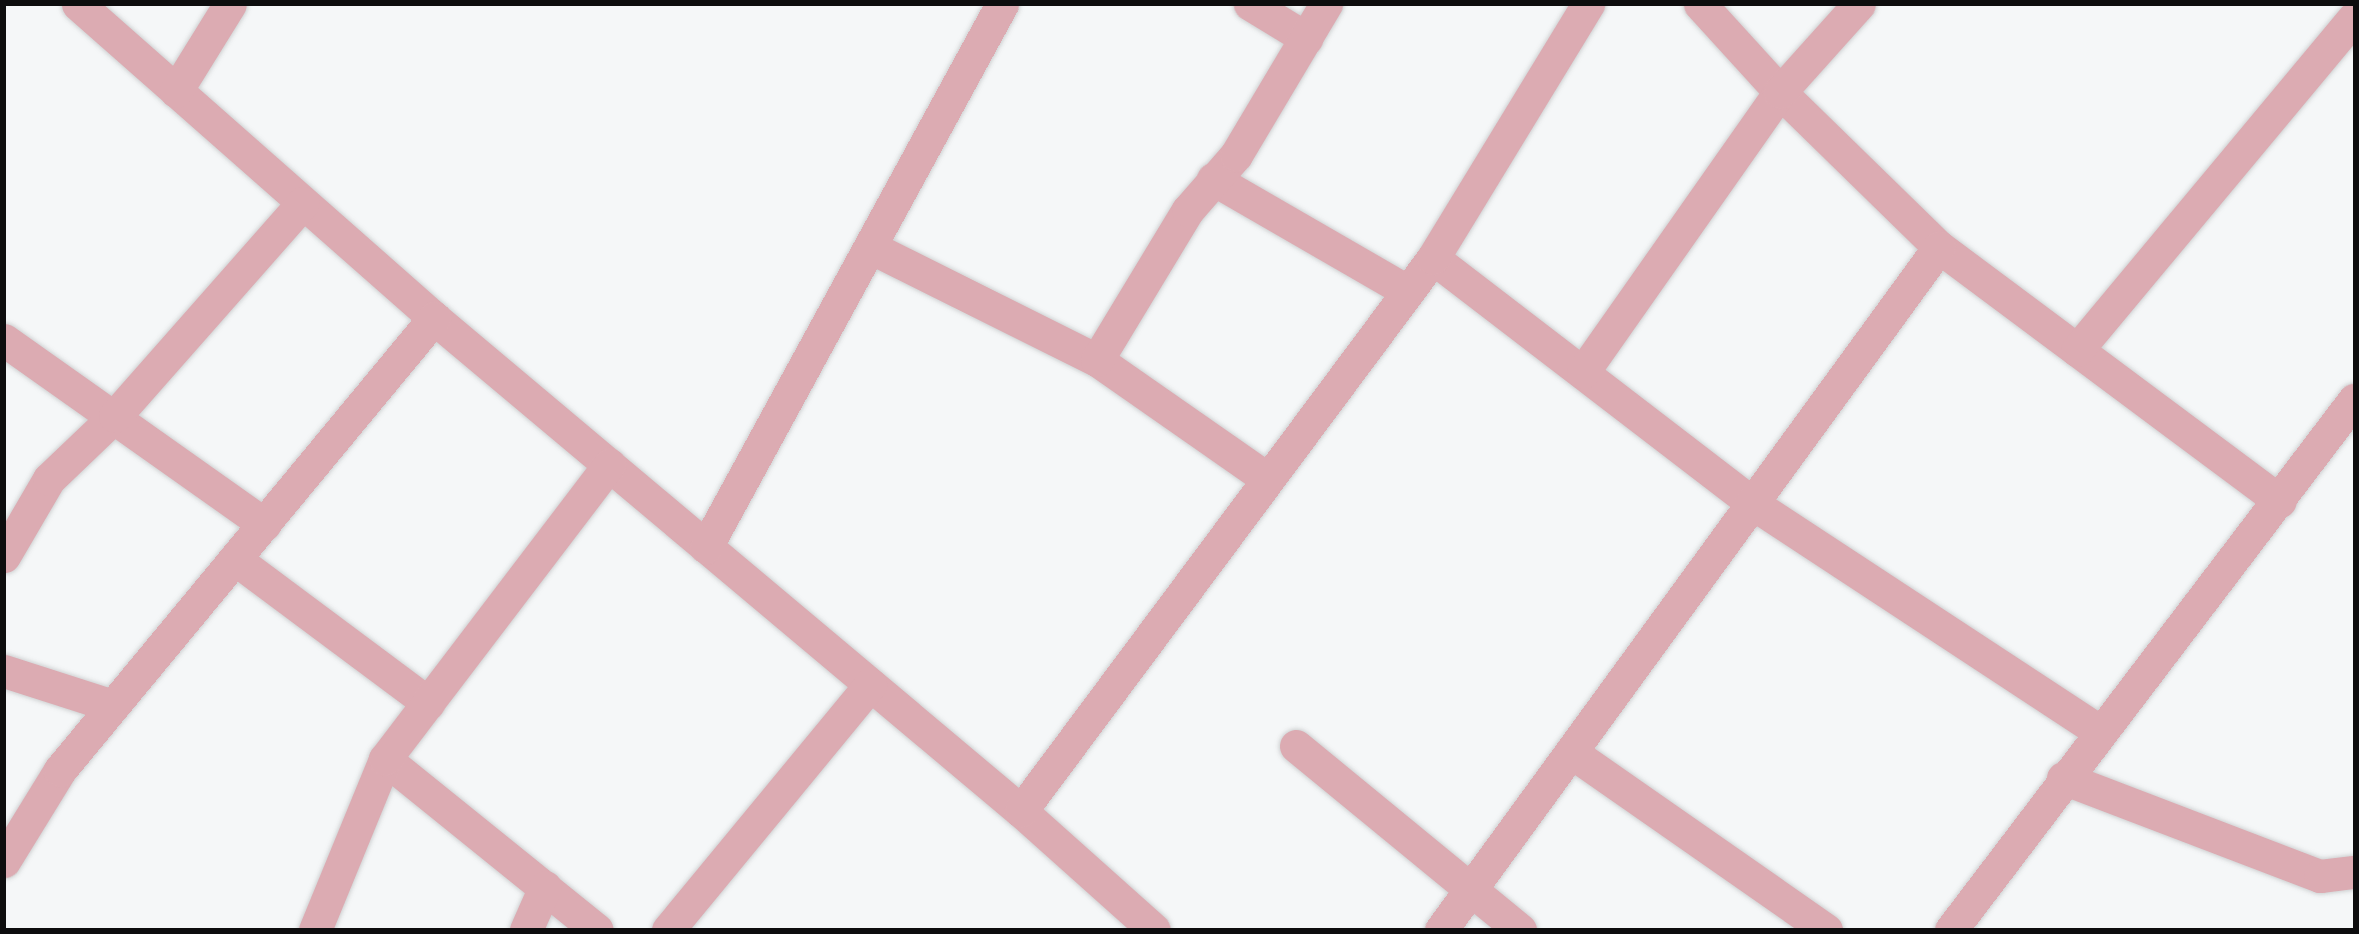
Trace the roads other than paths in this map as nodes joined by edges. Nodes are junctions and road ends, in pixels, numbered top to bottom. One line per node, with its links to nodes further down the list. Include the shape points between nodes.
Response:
1 (78, 4): 11 (street)
2 (230, 4): 11 (street)
3 (1002, 4): 15 (street)
4 (1250, 4): 10 (street)
5 (1326, 4): 10 (street)
6 (1588, 4): 17 (street)
7 (1700, 4): 12 (street)
8 (1858, 4): 12 (street)
9 (2355, 18): 21 (street)
10 (1306, 38): 13 (street, via 1236,155)
11 (176, 91): 14 (street)
12 (1780, 92): 16 (street); 23 (street)
13 (1213, 179): 18 (street); 22 (street, via 1188,210)
14 (303, 203): 19 (street); 25 (street)
15 (870, 247): 22 (street); 31 (street)
16 (1939, 247): 21 (street); 29 (street)
17 (1433, 258): 18 (street); 23 (street)
18 (1407, 291): 27 (street)
19 (434, 318): 26 (street); 30 (street)
20 (4, 340): 25 (street)
21 (2077, 350): 28 (street)
22 (1097, 360): 27 (street)
23 (1583, 372): 29 (street)
24 (2355, 400): 28 (street)
25 (115, 416): 30 (street); 32 (street, via 49,479)
26 (609, 465): 31 (street); 36 (street)
27 (1266, 478): 43 (street)
28 (2280, 501): 38 (street)
29 (1752, 503): 38 (street); 40 (street)
30 (264, 524): 33 (street)
31 (706, 547): 35 (street)
32 (4, 556)
33 (235, 559): 36 (street); 37 (street)
34 (4, 671): 37 (street)
35 (870, 685): 43 (street); 51 (street)
36 (428, 703): 41 (street)
37 (113, 706): 44 (street, via 60,770)
38 (2098, 730): 42 (street)
39 (1296, 746): 47 (street)
40 (1571, 752): 47 (street); 55 (street)
41 (385, 759): 46 (street); 48 (street)
42 (2063, 778): 45 (street, via 2320,876); 56 (street)
43 (1021, 811): 52 (street)
44 (4, 861)
45 (2355, 872)
46 (545, 888): 49 (street); 50 (street)
47 (1470, 890): 53 (street); 54 (street)
48 (315, 930)
49 (526, 930)
50 (597, 930)
51 (668, 930)
52 (1154, 930)
53 (1441, 930)
54 (1520, 930)
55 (1826, 930)
56 (1951, 930)

